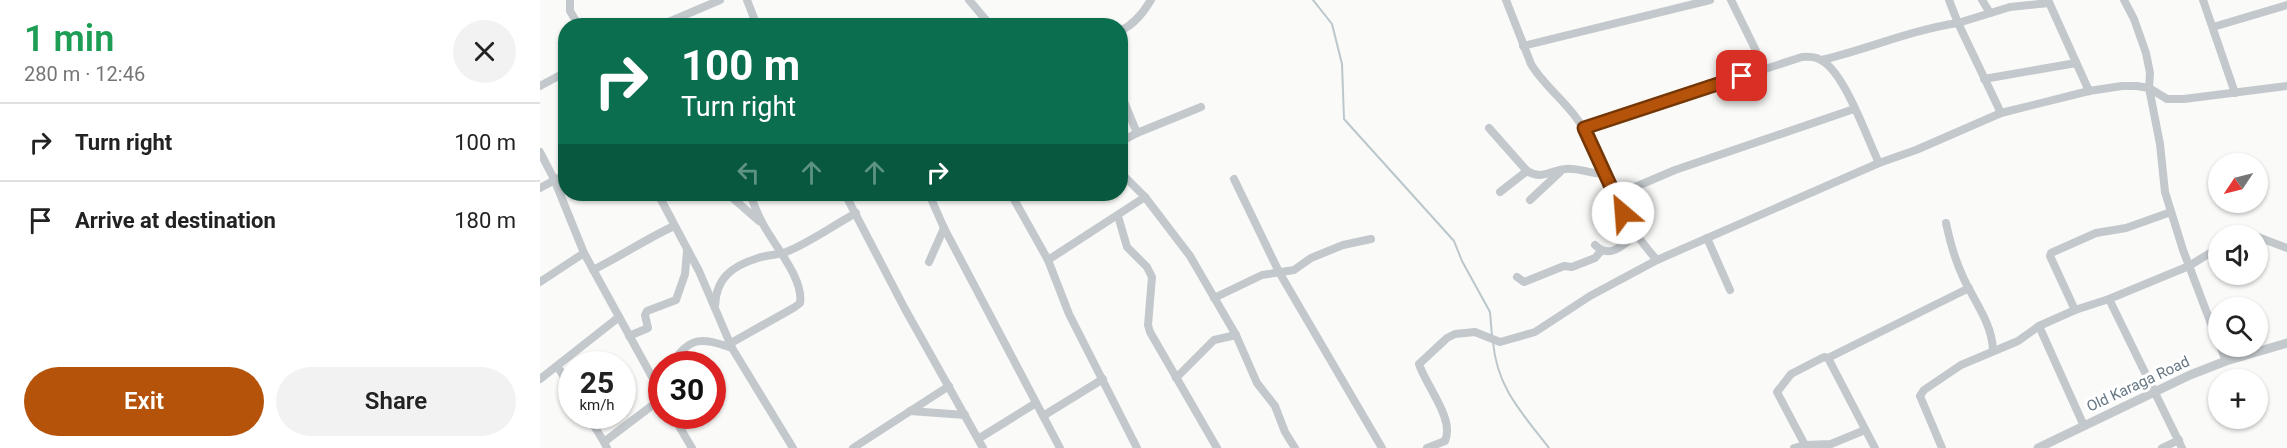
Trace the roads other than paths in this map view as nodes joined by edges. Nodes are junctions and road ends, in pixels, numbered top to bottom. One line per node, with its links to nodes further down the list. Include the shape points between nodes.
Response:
1 (570, 0): 16 (street)
2 (720, 0): 17 (street)
3 (747, 0): 18 (street)
4 (969, 0): 19 (street)
5 (1151, 0): 21 (street)
6 (1506, 0): 23 (street)
7 (1710, 0): 23 (street)
8 (1731, 0): 26 (street)
9 (1949, 0): 20 (street)
10 (1982, 0): 15 (street)
11 (2124, 0): 31 (street, via 2146,53)
12 (2203, 0): 22 (street)
13 (2048, 1): 15 (street); 25 (street)
14 (2282, 4): 22 (street)
15 (1990, 13): 20 (street)
16 (573, 18)
17 (678, 18)
18 (754, 18)
19 (984, 18)
20 (1958, 23): 24 (street); 28 (street)
21 (1128, 27)
22 (2213, 27): 33 (street)
23 (1523, 46): 39 (street, via 1536,74)
24 (1822, 60): 26 (street, via 1802,57); 35 (street, via 1841,81)
25 (2076, 63): 28 (street); 32 (street)
26 (1765, 69): 39 (street)
27 (558, 76): 29 (street)
28 (1984, 79): 37 (street)
29 (540, 86)
30 (2287, 86): 33 (street)
31 (2149, 88): 32 (street, via 2122,86); 33 (street, via 2167,99); 64 (street)
32 (2089, 91): 37 (street)
33 (2235, 93)
34 (1202, 107): 40 (street)
35 (1854, 109): 43 (street); 55 (street, via 1704,159)
36 (1128, 111): 40 (street)
37 (2001, 113): 43 (street)
38 (1489, 128): 45 (street)
39 (1584, 128): 46 (street)
40 (1137, 133): 41 (street)
41 (1128, 138)
42 (540, 152): 48 (street)
43 (1879, 163): 72 (street)
44 (1563, 169): 45 (street, via 1544,176); 46 (street); 56 (street)
45 (1527, 171): 53 (street)
46 (1604, 174): 55 (street)
47 (558, 177): 48 (street)
48 (554, 179): 51 (street); 52 (street)
49 (1128, 179): 54 (street)
50 (1234, 179): 85 (street)
51 (540, 188)
52 (558, 189)
53 (1500, 192)
54 (1145, 196): 66 (street); 92 (street, via 1190,256)
55 (1614, 196): 71 (street)
56 (1530, 200)
57 (563, 201): 77 (street)
58 (662, 201): 69 (street)
59 (736, 201): 68 (street)
60 (753, 201): 68 (street)
61 (849, 201): 65 (street)
62 (932, 201): 70 (street)
63 (1015, 201): 80 (street)
64 (2171, 212): 83 (street); 95 (street, via 2126,228 2096,233 2051,253)
65 (855, 213): 78 (street); 113 (street)
66 (1118, 216): 80 (street); 110 (street, via 1127,247 1152,277 1148,325)
67 (1946, 223): 90 (street)
68 (763, 224): 78 (street)
69 (674, 226): 76 (street); 84 (street)
70 (944, 228): 82 (street); 115 (street)
71 (1637, 235): 81 (street); 86 (street, via 1607,253 1598,248 1595,258 1572,267 1564,266 1524,282)
72 (1707, 238): 81 (street); 91 (street)
73 (1371, 239): 85 (street, via 1342,245 1294,270)
74 (2268, 241): 75 (street)
75 (2287, 248)
76 (687, 249): 88 (street); 100 (street, via 685,274 676,300 647,311 648,328)
77 (584, 253): 84 (street); 89 (street)
78 (781, 254): 87 (street, via 738,267); 102 (street, via 798,282 800,303)
79 (2208, 254): 83 (street)
80 (1048, 260): 112 (street, via 1069,314)
81 (1657, 260): 137 (street, via 1590,296 1535,332 1500,342 1475,332 1447,338 1419,364 1449,434 1445,441)
82 (929, 262)
83 (2189, 266): 93 (street); 96 (street)
84 (593, 270): 97 (street)
85 (1279, 272): 92 (street, via 1262,275); 136 (street)
86 (1517, 277)
87 (721, 280): 88 (street); 94 (street)
88 (703, 281): 94 (street)
89 (540, 282)
90 (1969, 288): 103 (street, via 1993,336); 106 (street)
91 (1730, 290)
92 (1214, 298): 99 (street)
93 (2109, 299): 95 (street); 114 (street)
94 (715, 308): 102 (street)
95 (2075, 310): 98 (street)
96 (2208, 316)
97 (619, 317): 100 (street); 108 (street)
98 (2039, 326): 103 (street, via 2018,341); 120 (street)
99 (1236, 335): 110 (street, via 1214,340); 135 (street, via 1257,383 1275,406)
100 (630, 336): 109 (street)
101 (2287, 343): 107 (street, Old Karaga Road)
102 (731, 346): 104 (street, via 700,340); 129 (street)
103 (1993, 350): 140 (street, via 1937,380 1920,396)
104 (684, 351)
105 (2224, 357): 107 (street)
106 (1828, 358): 123 (street); 127 (street, via 1791,374 1777,392)
107 (2226, 361): 114 (street, Old Karaga Road)
108 (557, 366): 111 (street)
109 (648, 370)
110 (1176, 378): 134 (street)
111 (540, 379)
112 (1103, 379): 119 (street); 133 (street)
113 (949, 387): 117 (street); 118 (street)
114 (2156, 391): 120 (street, Old Karaga Road); 125 (street)
115 (1036, 403): 119 (street); 124 (street)
116 (648, 409): 126 (street)
117 (910, 411): 118 (street); 130 (street)
118 (965, 415): 124 (street)
119 (1043, 416): 132 (street)
120 (2084, 426): 141 (street, Old Karaga Road)
121 (596, 429): 126 (street)
122 (681, 429): 128 (street)
123 (1864, 430): 127 (street, via 1831,444); 139 (street)
124 (978, 439): 131 (street)
125 (2180, 444): 142 (street)
126 (605, 445)
127 (1805, 445): 138 (street)
128 (692, 448)
129 (794, 448)
130 (853, 448)
131 (983, 448)
132 (1060, 448)
133 (1137, 448)
134 (1218, 448)
135 (1295, 448)
136 (1382, 448)
137 (1427, 448)
138 (1794, 448)
139 (1875, 448)
140 (1942, 448)
141 (2038, 448)
142 (2163, 448)

